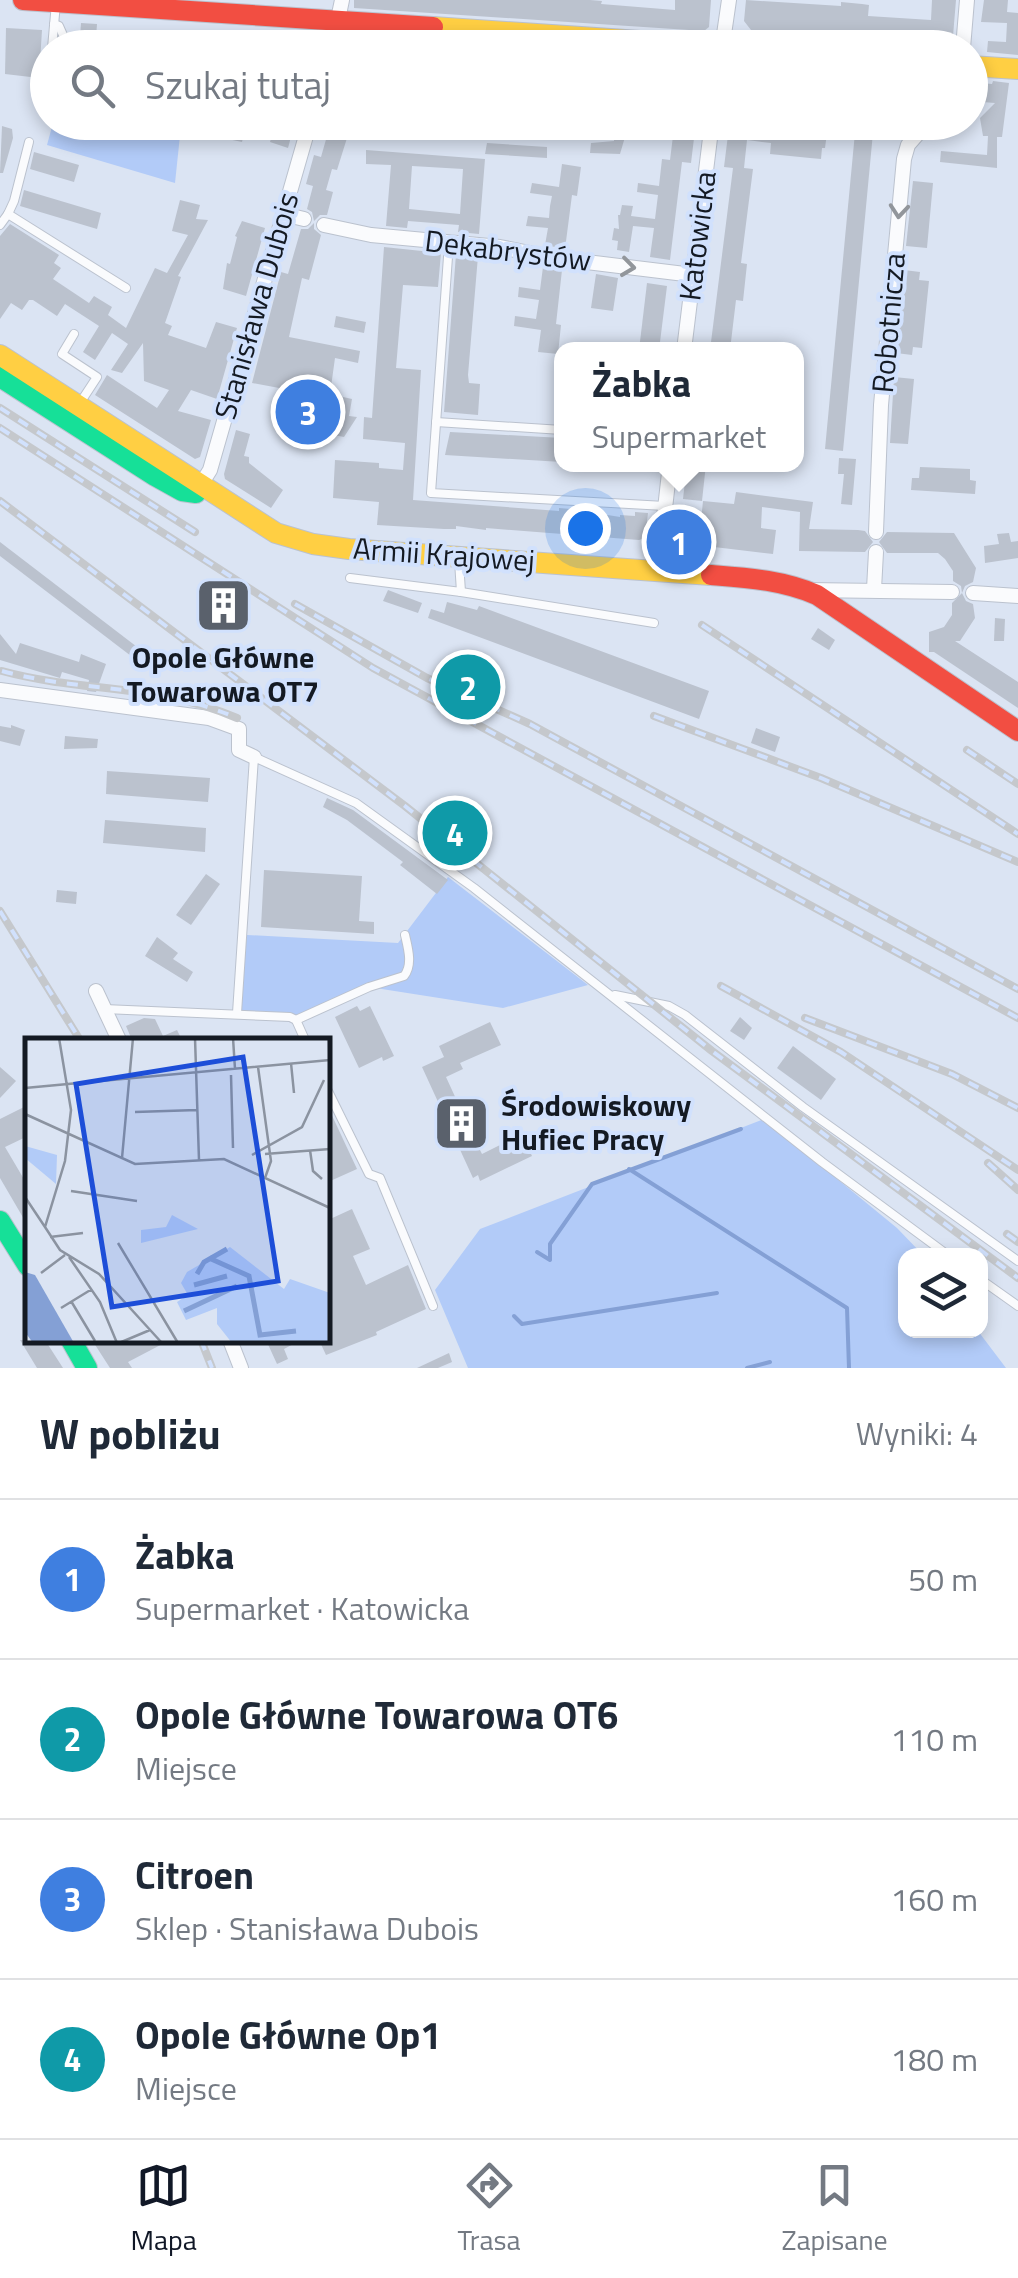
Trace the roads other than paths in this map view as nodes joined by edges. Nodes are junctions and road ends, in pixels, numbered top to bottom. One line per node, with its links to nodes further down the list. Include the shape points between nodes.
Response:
1 (26, 0): 4 (street)
2 (728, 0): 10 (street)
3 (967, 0): 11 (street)
4 (56, 2): 5 (street); 6 (lane)
5 (340, 10): 9 (street)
6 (54, 24): 7 (lane); 8 (lane)
7 (54, 30)
8 (61, 30)
9 (550, 30)
10 (729, 30)
11 (964, 30)
12 (988, 67): 13 (street)
13 (1018, 68)
14 (305, 140): 19 (street, Stanisława Dubois)
15 (710, 140): 24 (street, Katowicka)
16 (912, 140): 36 (street, Robotnicza, one-way to 36, via 904,158 881,405)
17 (28, 142): 18 (lane)
18 (8, 214): 21 (lane); 25 (lane)
19 (283, 214): 20 (street); 34 (street, Stanisława Dubois)
20 (304, 219)
21 (0, 225)
22 (324, 225): 23 (street, Dekabrystów)
23 (450, 242): 24 (street, Dekabrystów, one-way to 24); 31 (lane)
24 (693, 274): 27 (street, Katowicka)
25 (126, 288)
26 (74, 334): 30 (lane, via 62,354 97,377)
27 (685, 342)
28 (0, 356): 30 (street, Armii Krajowej)
29 (7, 382): 34 (street, via 182,491)
30 (78, 406): 34 (street, Armii Krajowej)
31 (436, 422): 32 (lane); 35 (lane, via 431,493)
32 (554, 429)
33 (669, 472): 35 (street)
34 (206, 491): 38 (street, Armii Krajowej, via 293,540)
35 (665, 506): 39 (street)
36 (876, 532)
37 (876, 552): 43 (street)
38 (459, 556): 39 (street, Armii Krajowej); 44 (lane)
39 (658, 571): 42 (street, Armii Krajowej, via 763,579)
40 (350, 578): 44 (lane)
41 (1018, 586): 46 (street, via 976,593)
42 (808, 590): 43 (street); 49 (street, Armii Krajowej)
43 (874, 590): 45 (street)
44 (461, 592): 47 (lane)
45 (952, 592)
46 (1018, 596)
47 (654, 623)
48 (0, 690): 50 (street, via 209,718 239,730 240,750)
49 (1018, 730)
50 (254, 757): 53 (lane, via 356,803); 55 (lane, via 248,932)
51 (404, 935): 56 (lane, via 404,976)
52 (96, 990): 54 (street)
53 (610, 994): 61 (lane); 62 (lane, via 685,1015)
54 (104, 1009): 55 (lane); 57 (street)
55 (237, 1013): 56 (lane)
56 (296, 1020): 58 (lane)
57 (118, 1038)
58 (304, 1038)
59 (330, 1095): 65 (lane, via 369,1174 380,1178)
60 (0, 1221): 63 (street)
61 (937, 1248)
62 (1018, 1260)
63 (25, 1261)
64 (988, 1285): 66 (lane)
65 (434, 1306)
66 (1018, 1306)
67 (73, 1343): 69 (street)
68 (231, 1343): 70 (street)
69 (88, 1368)
70 (241, 1368)

